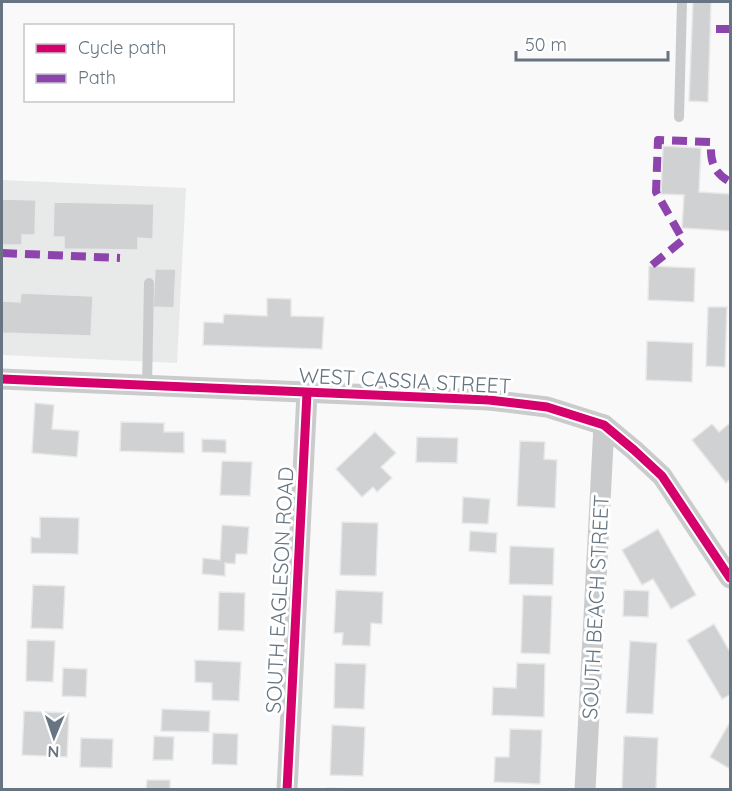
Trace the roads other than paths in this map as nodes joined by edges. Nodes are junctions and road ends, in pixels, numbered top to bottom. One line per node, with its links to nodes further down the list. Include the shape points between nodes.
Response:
1 (682, 2): 2 (lane)
2 (679, 117)
3 (149, 283): 5 (lane)
4 (2, 379): 5 (street, WEST CASSIA STREET)
5 (147, 386): 6 (street, WEST CASSIA STREET)
6 (307, 393): 7 (street, WEST CASSIA STREET, via 489,400 547,407); 9 (street, SOUTH EAGLESON ROAD)
7 (604, 425): 8 (street, WEST CASSIA STREET, via 662,476); 10 (street, SOUTH BEACH STREET)
8 (730, 578)
9 (287, 789)
10 (585, 789)

